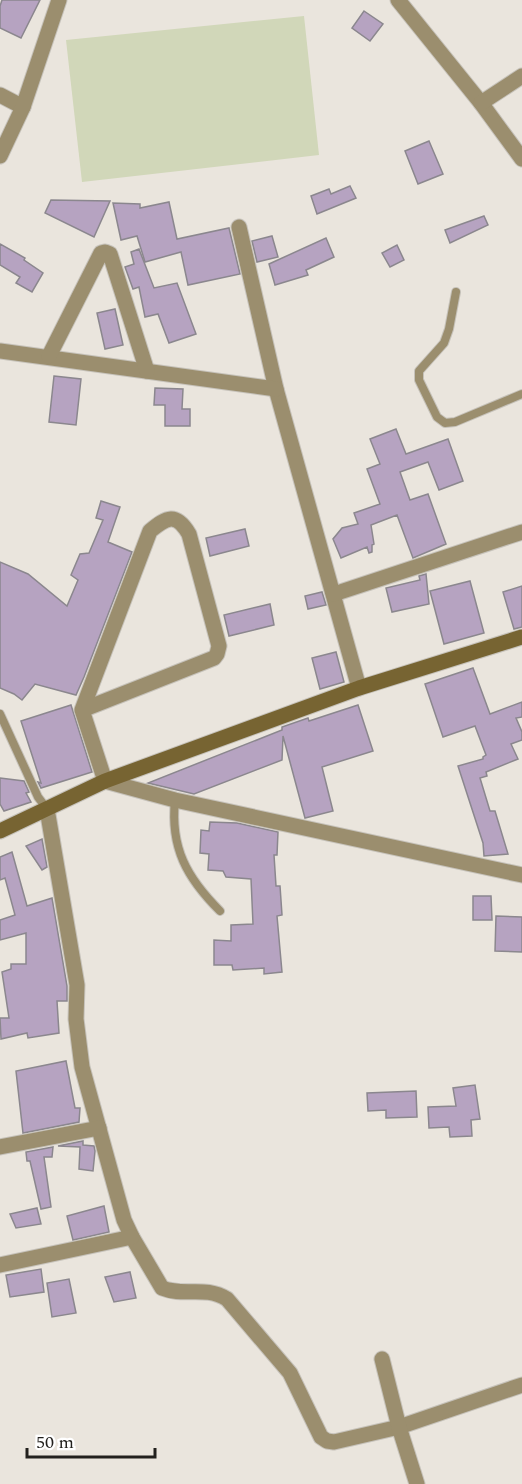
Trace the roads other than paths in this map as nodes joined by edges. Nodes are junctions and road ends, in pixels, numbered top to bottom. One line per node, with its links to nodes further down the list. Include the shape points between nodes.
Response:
1 (59, 0): 6 (street)
2 (398, 0): 5 (street)
3 (522, 76): 5 (street)
4 (0, 94): 6 (street)
5 (481, 103): 8 (street)
6 (23, 107): 7 (street)
7 (0, 156)
8 (522, 159)
9 (239, 227): 14 (street)
10 (456, 292): 15 (lane, via 444,343 419,370 418,380 437,417 445,423 455,422)
11 (0, 351): 12 (street)
12 (49, 356): 13 (street); 13 (street, via 101,253 105,252 110,254)
13 (147, 370): 14 (street)
14 (276, 389): 17 (street)
15 (522, 394)
16 (522, 532): 17 (street)
17 (334, 594): 19 (street)
18 (522, 637): 19 (street)
19 (359, 688): 22 (street)
20 (82, 710): 20 (street, via 150,531 163,520 176,519 189,534 219,645 217,654); 22 (street)
21 (0, 714): 24 (lane)
22 (105, 781): 23 (street); 24 (street)
23 (175, 800): 26 (street); 27 (lane, via 177,848 198,889)
24 (47, 810): 25 (street); 28 (street, via 77,985 76,1018 82,1067)
25 (0, 831)
26 (522, 875)
27 (220, 911)
28 (99, 1128): 29 (street); 30 (street)
29 (0, 1147)
30 (132, 1237): 31 (street); 34 (street, via 162,1288 208,1291 227,1299 290,1373 321,1437 334,1442)
31 (0, 1265)
32 (382, 1359): 34 (street)
33 (522, 1385): 34 (street)
34 (399, 1427): 35 (street)
35 (417, 1484)

